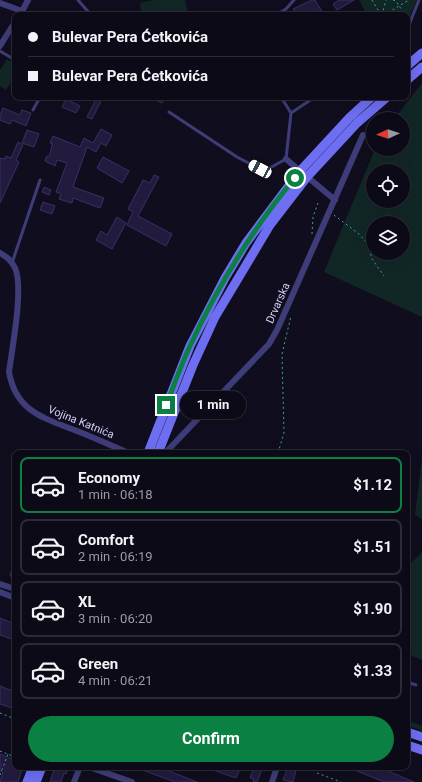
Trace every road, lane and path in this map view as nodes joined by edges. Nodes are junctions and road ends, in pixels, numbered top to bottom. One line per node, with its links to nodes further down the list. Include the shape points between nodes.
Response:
1 (28, 0): 12 (street)
2 (78, 0): 13 (lane)
3 (294, 0): 14 (lane)
4 (372, 0): 15 (path)
5 (386, 0): 16 (path)
6 (393, 0): 10 (path)
7 (409, 0): 10 (path)
8 (419, 0): 19 (lane)
9 (0, 3): 11 (street)
10 (399, 6): 17 (path); 18 (path)
11 (19, 12)
12 (22, 12)
13 (88, 12)
14 (281, 12)
15 (380, 12)
16 (383, 12)
17 (388, 12)
18 (403, 12)
19 (410, 22)
20 (12, 27): 21 (street)
21 (0, 46)
22 (0, 51): 24 (lane)
23 (422, 53): 25 (main road)
24 (12, 58)
25 (410, 63)
26 (422, 67): 27 (main road)
27 (410, 77)
28 (38, 100): 33 (lane)
29 (283, 100): 35 (lane)
30 (310, 100): 35 (lane)
31 (369, 100): 38 (main road, via 350,117)
32 (384, 100): 38 (main road)
33 (32, 110)
34 (170, 112): 37 (lane, via 237,157 260,169 266,170)
35 (291, 113): 37 (lane)
36 (363, 135): 40 (street, Drvarska)
37 (286, 159): 38 (street)
38 (304, 174): 40 (street); 49 (main road, via 246,243 225,278 190,346); 50 (main road, via 214,317)
39 (40, 180): 45 (lane)
40 (335, 200): 42 (street, Drvarska)
41 (318, 203): 43 (path, via 313,217 312,233)
42 (330, 212): 43 (street, Drvarska); 46 (path, via 368,244 372,260)
43 (317, 241): 51 (street, Drvarska, via 277,330 266,348)
44 (0, 253): 45 (street)
45 (12, 263): 48 (street, Vojina Katnića, via 16,270 18,286 9,372 11,385 17,397 37,415)
46 (384, 276)
47 (292, 311): 52 (path, via 282,354 284,433)
48 (122, 450)
49 (149, 450)
50 (159, 450)
51 (168, 450)
52 (279, 450)
53 (0, 584): 54 (street)
54 (12, 588)
55 (0, 592): 56 (street)
56 (12, 597)
57 (410, 683): 58 (lane)
58 (416, 685)
59 (0, 714): 60 (path)
60 (12, 718)
61 (410, 733): 62 (main road)
62 (422, 737)
63 (410, 746): 64 (main road)
64 (422, 750)
65 (0, 751): 66 (path)
66 (8, 754): 67 (path); 74 (path)
67 (12, 756)
68 (32, 770): 75 (main road)
69 (41, 770): 76 (main road)
70 (79, 770): 77 (street)
71 (98, 770): 78 (street)
72 (276, 770): 79 (street)
73 (317, 773): 80 (path)
74 (0, 775)
75 (28, 782)
76 (36, 782)
77 (74, 782)
78 (132, 782)
79 (272, 782)
80 (341, 782)

